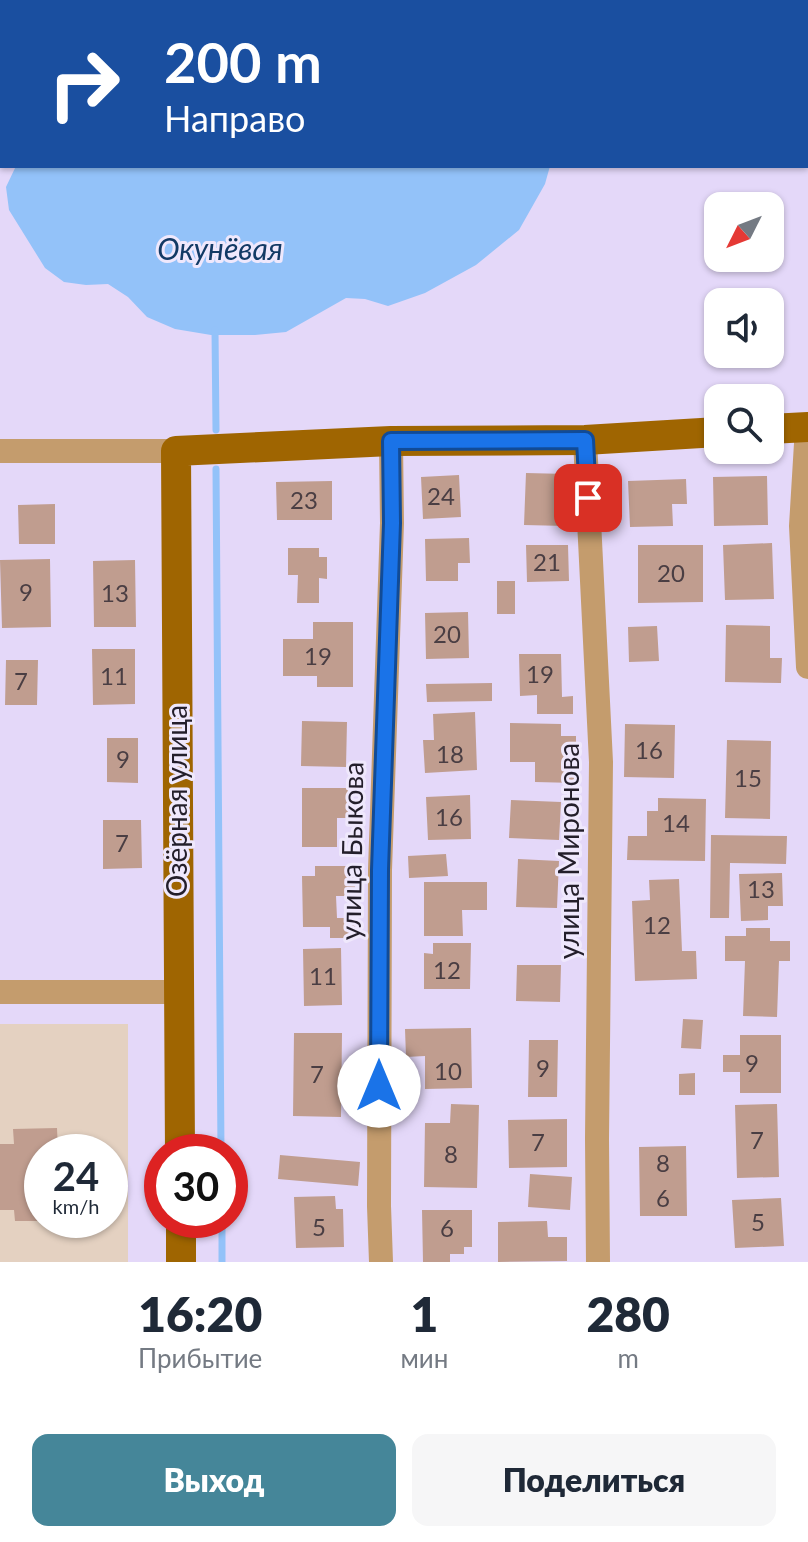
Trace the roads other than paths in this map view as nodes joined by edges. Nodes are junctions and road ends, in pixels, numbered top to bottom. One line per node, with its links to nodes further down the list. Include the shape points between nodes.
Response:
1 (807, 427): 2 (main road); 8 (street, via 801,526)
2 (784, 428)
3 (704, 433): 4 (main road)
4 (585, 440): 5 (main road); 15 (street, улица Миронова, via 601,762)
5 (391, 441): 7 (main road); 14 (street, улица Быкова, via 380,870)
6 (0, 451): 7 (street)
7 (176, 451): 10 (main road, Озёрная улица)
8 (808, 667)
9 (0, 992): 10 (street)
10 (178, 992): 11 (main road, Озёрная улица)
11 (180, 1134)
12 (181, 1238): 13 (main road)
13 (181, 1262)
14 (381, 1262)
15 (598, 1262)

